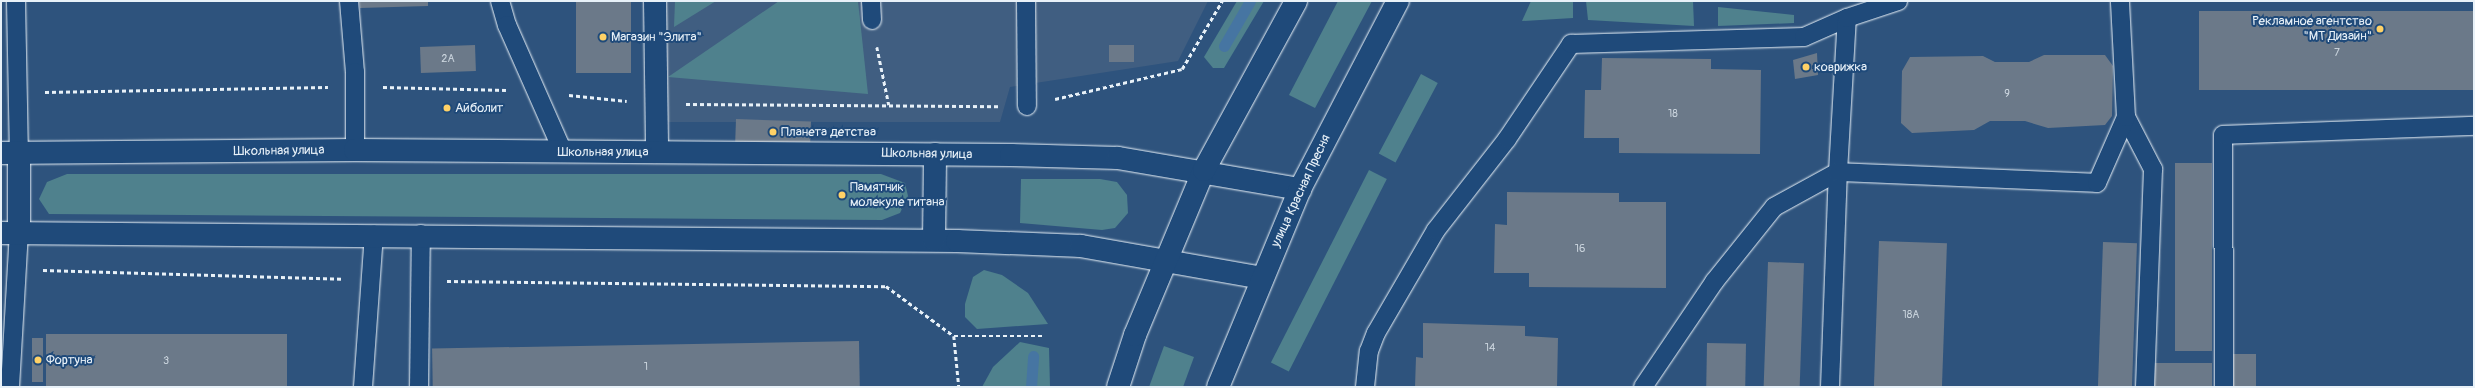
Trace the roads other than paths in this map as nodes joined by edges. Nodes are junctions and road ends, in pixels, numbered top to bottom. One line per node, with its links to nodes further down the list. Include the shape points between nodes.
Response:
1 (16, 1): 19 (lane)
2 (349, 1): 16 (lane, via 355,72)
3 (500, 1): 17 (lane, via 507,26)
4 (655, 1): 18 (street)
5 (871, 1): 12 (lane)
6 (1026, 1): 13 (lane)
7 (1296, 1): 21 (street)
8 (1398, 1): 23 (street, улица Красная Пресня)
9 (1898, 1): 11 (lane)
10 (2120, 1): 14 (lane)
11 (1847, 18): 22 (lane); 35 (lane, via 1804,37 1571,44 1507,139 1436,230 1376,334 1369,351)
12 (872, 20)
13 (1027, 106)
14 (2126, 117): 22 (lane, via 2097,183); 38 (lane, via 2153,169)
15 (2474, 126): 39 (lane, via 2224,135)
16 (355, 150): 17 (street, Школьная улица); 19 (street, Школьная улица)
17 (563, 152): 18 (street, Школьная улица)
18 (657, 152): 20 (street, Школьная улица)
19 (10, 153): 24 (street)
20 (934, 154): 21 (street, Школьная улица, via 1118,158); 27 (street)
21 (1204, 170): 23 (street, Школьная улица); 28 (street)
22 (1838, 172): 36 (lane, via 1774,207 1714,282); 37 (lane)
23 (1300, 189): 29 (street, улица Красная Пресня)
24 (10, 233): 25 (street); 30 (lane, via 17,269)
25 (374, 234): 26 (street); 31 (lane)
26 (421, 234): 27 (street); 32 (lane)
27 (934, 240): 28 (street, via 1080,246)
28 (1166, 259): 29 (street); 33 (street)
29 (1262, 278): 34 (street, улица Красная Пресня)
30 (10, 387)
31 (363, 387)
32 (419, 387)
33 (1118, 387)
34 (1218, 387)
35 (1365, 387)
36 (1643, 387)
37 (1830, 387)
38 (2145, 387)
39 (2224, 387)

